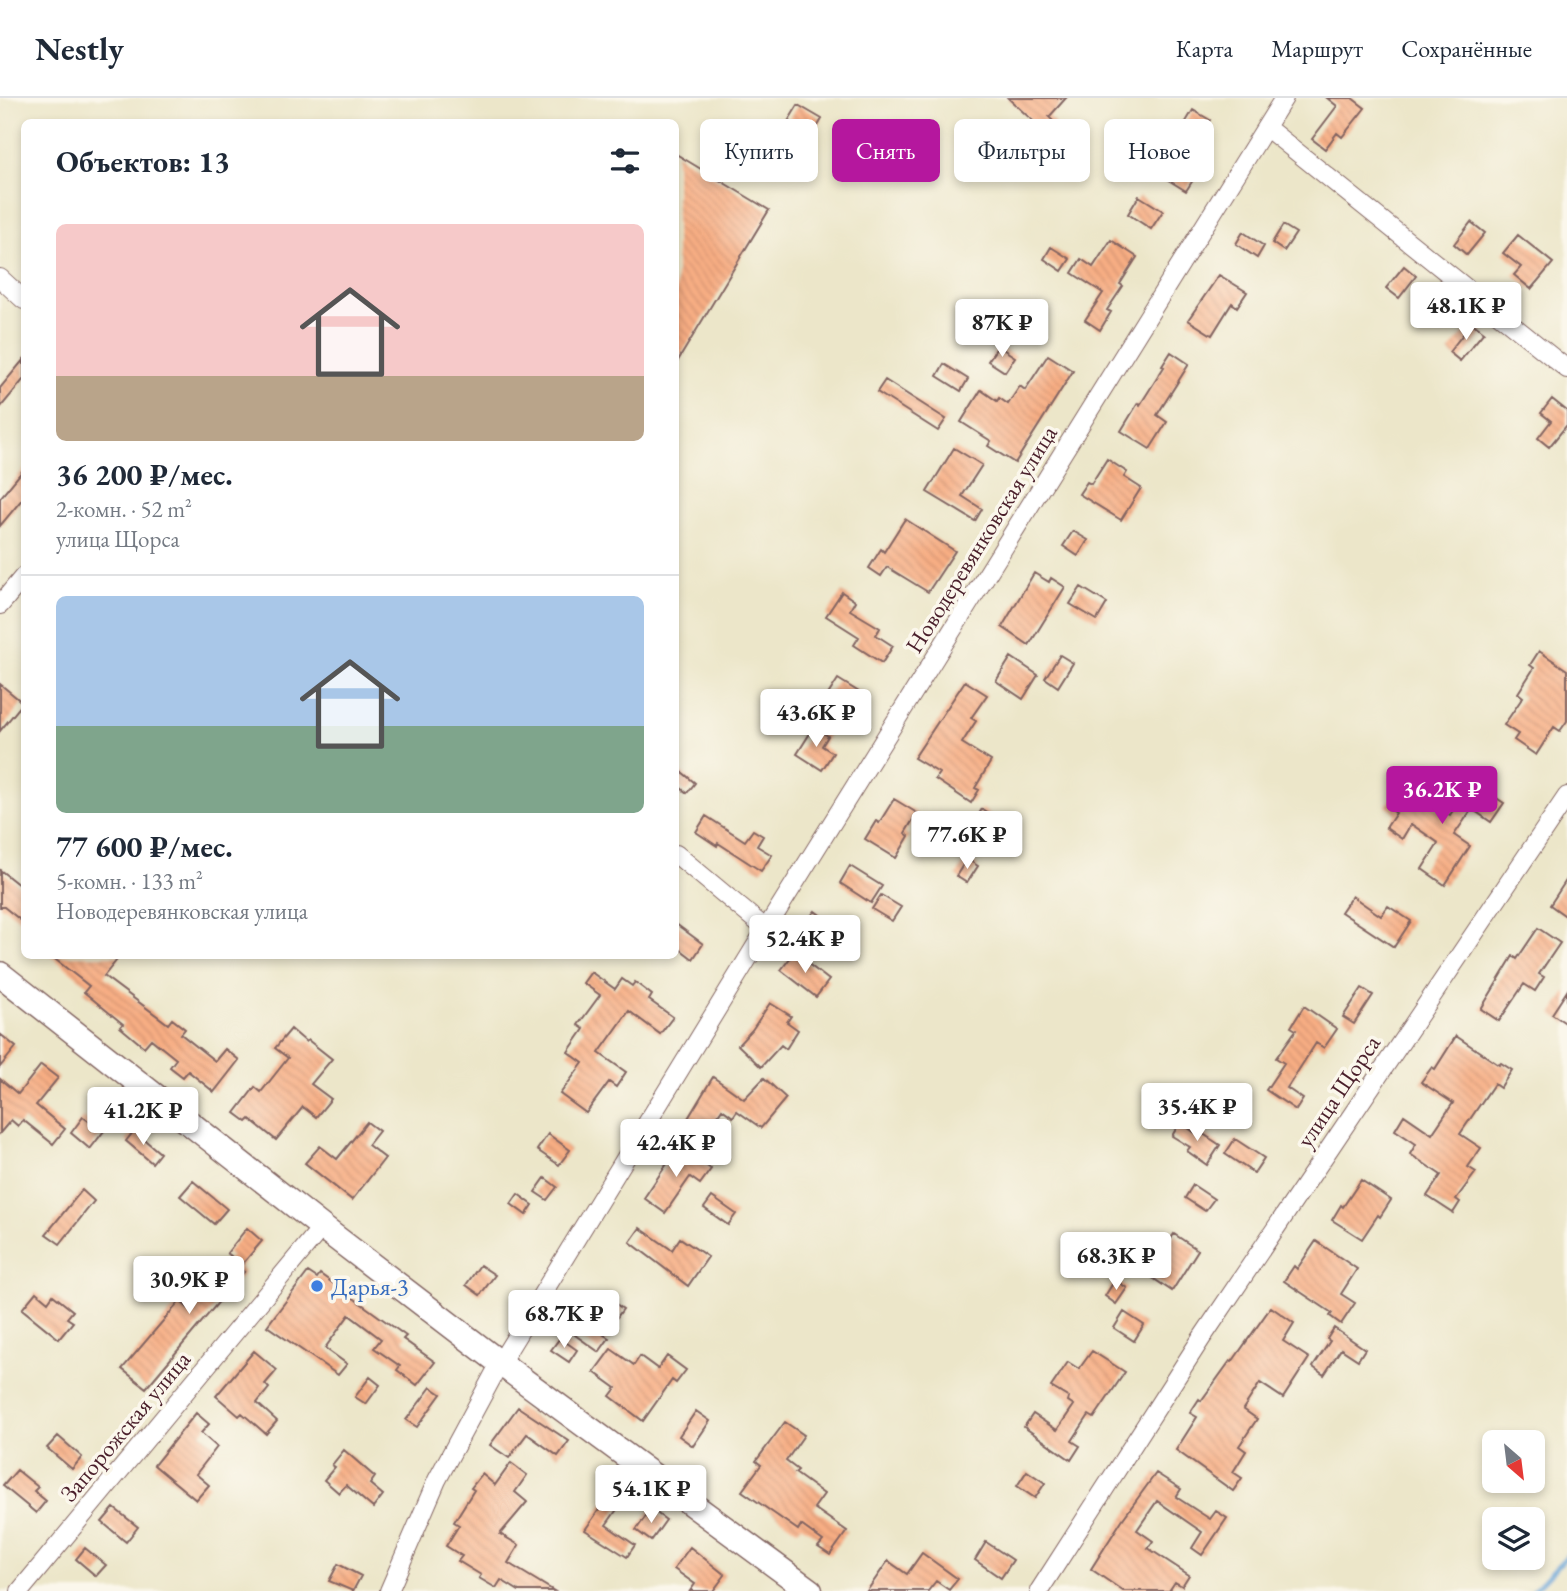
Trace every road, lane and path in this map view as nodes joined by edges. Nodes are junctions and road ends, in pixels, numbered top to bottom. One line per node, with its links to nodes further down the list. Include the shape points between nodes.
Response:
1 (1284, 98): 2 (street, Новодеревянковская улица)
2 (1267, 128): 5 (street); 10 (street, Новодеревянковская улица)
3 (0, 278): 4 (street)
4 (21, 297)
5 (1567, 369)
6 (21, 580): 7 (street)
7 (0, 605)
8 (1567, 796): 17 (street, улица Щорса, via 1201,1339)
9 (679, 856): 10 (street)
10 (766, 929): 13 (street, Новодеревянковская улица)
11 (0, 974): 12 (main road)
12 (322, 1227): 13 (main road); 14 (street, Запорожская улица)
13 (500, 1363): 15 (street, Новодеревянковская улица, via 437,1480); 16 (main road)
14 (20, 1591)
15 (389, 1591)
16 (810, 1591)
17 (1039, 1591)

